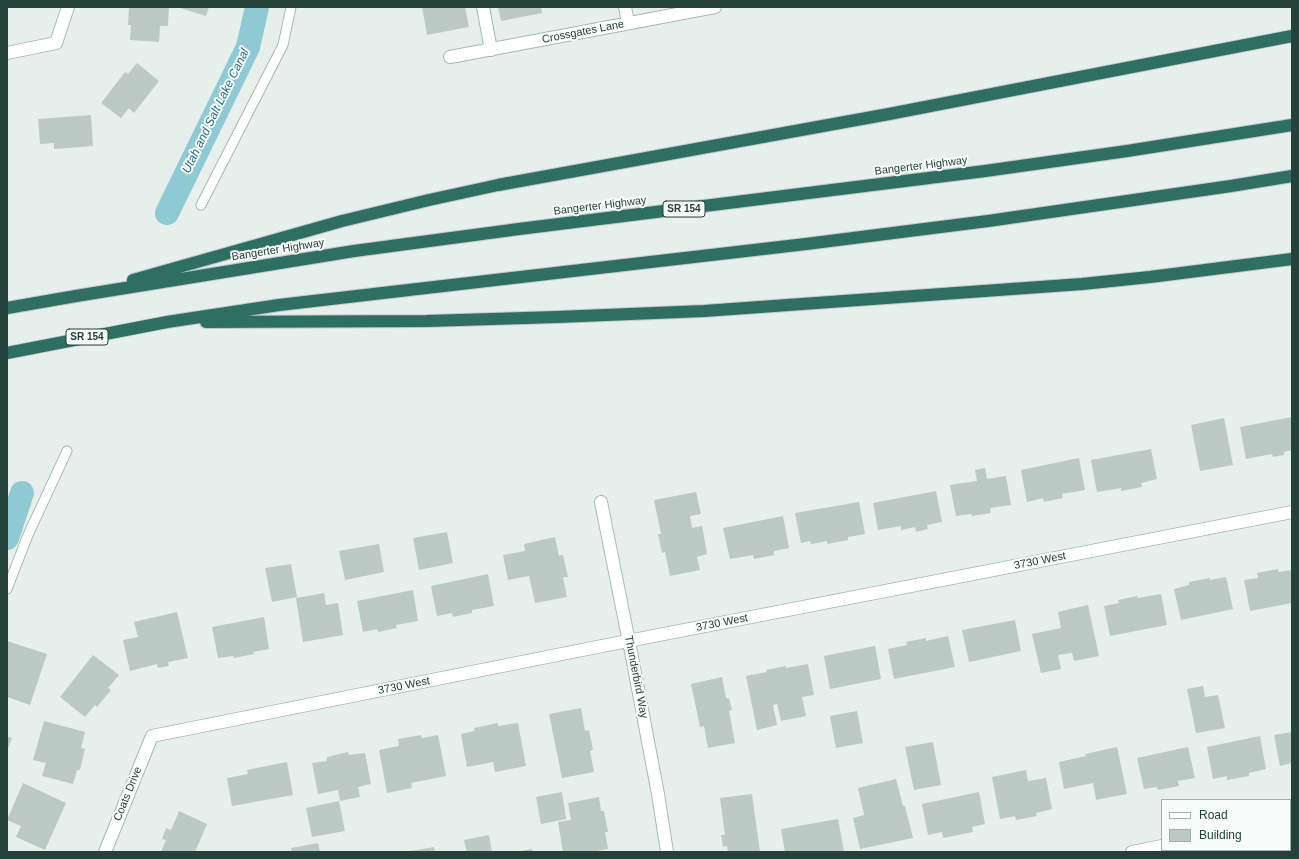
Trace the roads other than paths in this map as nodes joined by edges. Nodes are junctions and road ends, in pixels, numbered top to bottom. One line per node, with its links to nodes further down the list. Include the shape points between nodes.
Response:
1 (68, 7): 9 (street, via 56,43)
2 (291, 7): 13 (lane, via 283,46)
3 (483, 7): 8 (street)
4 (625, 7): 6 (street)
5 (715, 7): 6 (street, Crossgates Lane)
6 (628, 23): 8 (street, Crossgates Lane)
7 (1292, 36): 15 (highway, via 429,200 342,221)
8 (491, 50): 10 (street, Crossgates Lane)
9 (7, 53)
10 (450, 57)
11 (1292, 125): 15 (highway, Bangerter Highway / SR 154, via 977,172 354,251)
12 (1292, 176): 17 (highway, SR 154, via 988,221 279,305)
13 (201, 205)
14 (1292, 259): 17 (highway, via 1082,284 704,311 427,321)
15 (76, 296): 16 (highway, Bangerter Highway / SR 154)
16 (7, 308)
17 (167, 322): 18 (highway, SR 154)
18 (7, 353)
19 (67, 452): 22 (lane, via 28,535)
20 (601, 502): 23 (street, Thunderbird Way)
21 (1292, 512): 23 (street, 3730 West)
22 (7, 589)
23 (629, 641): 24 (street, 3730 West); 27 (street, Thunderbird Way)
24 (152, 736): 26 (street, Coats Drive)
25 (1161, 846): 28 (street)
26 (105, 852)
27 (667, 852)
28 (1132, 852)

